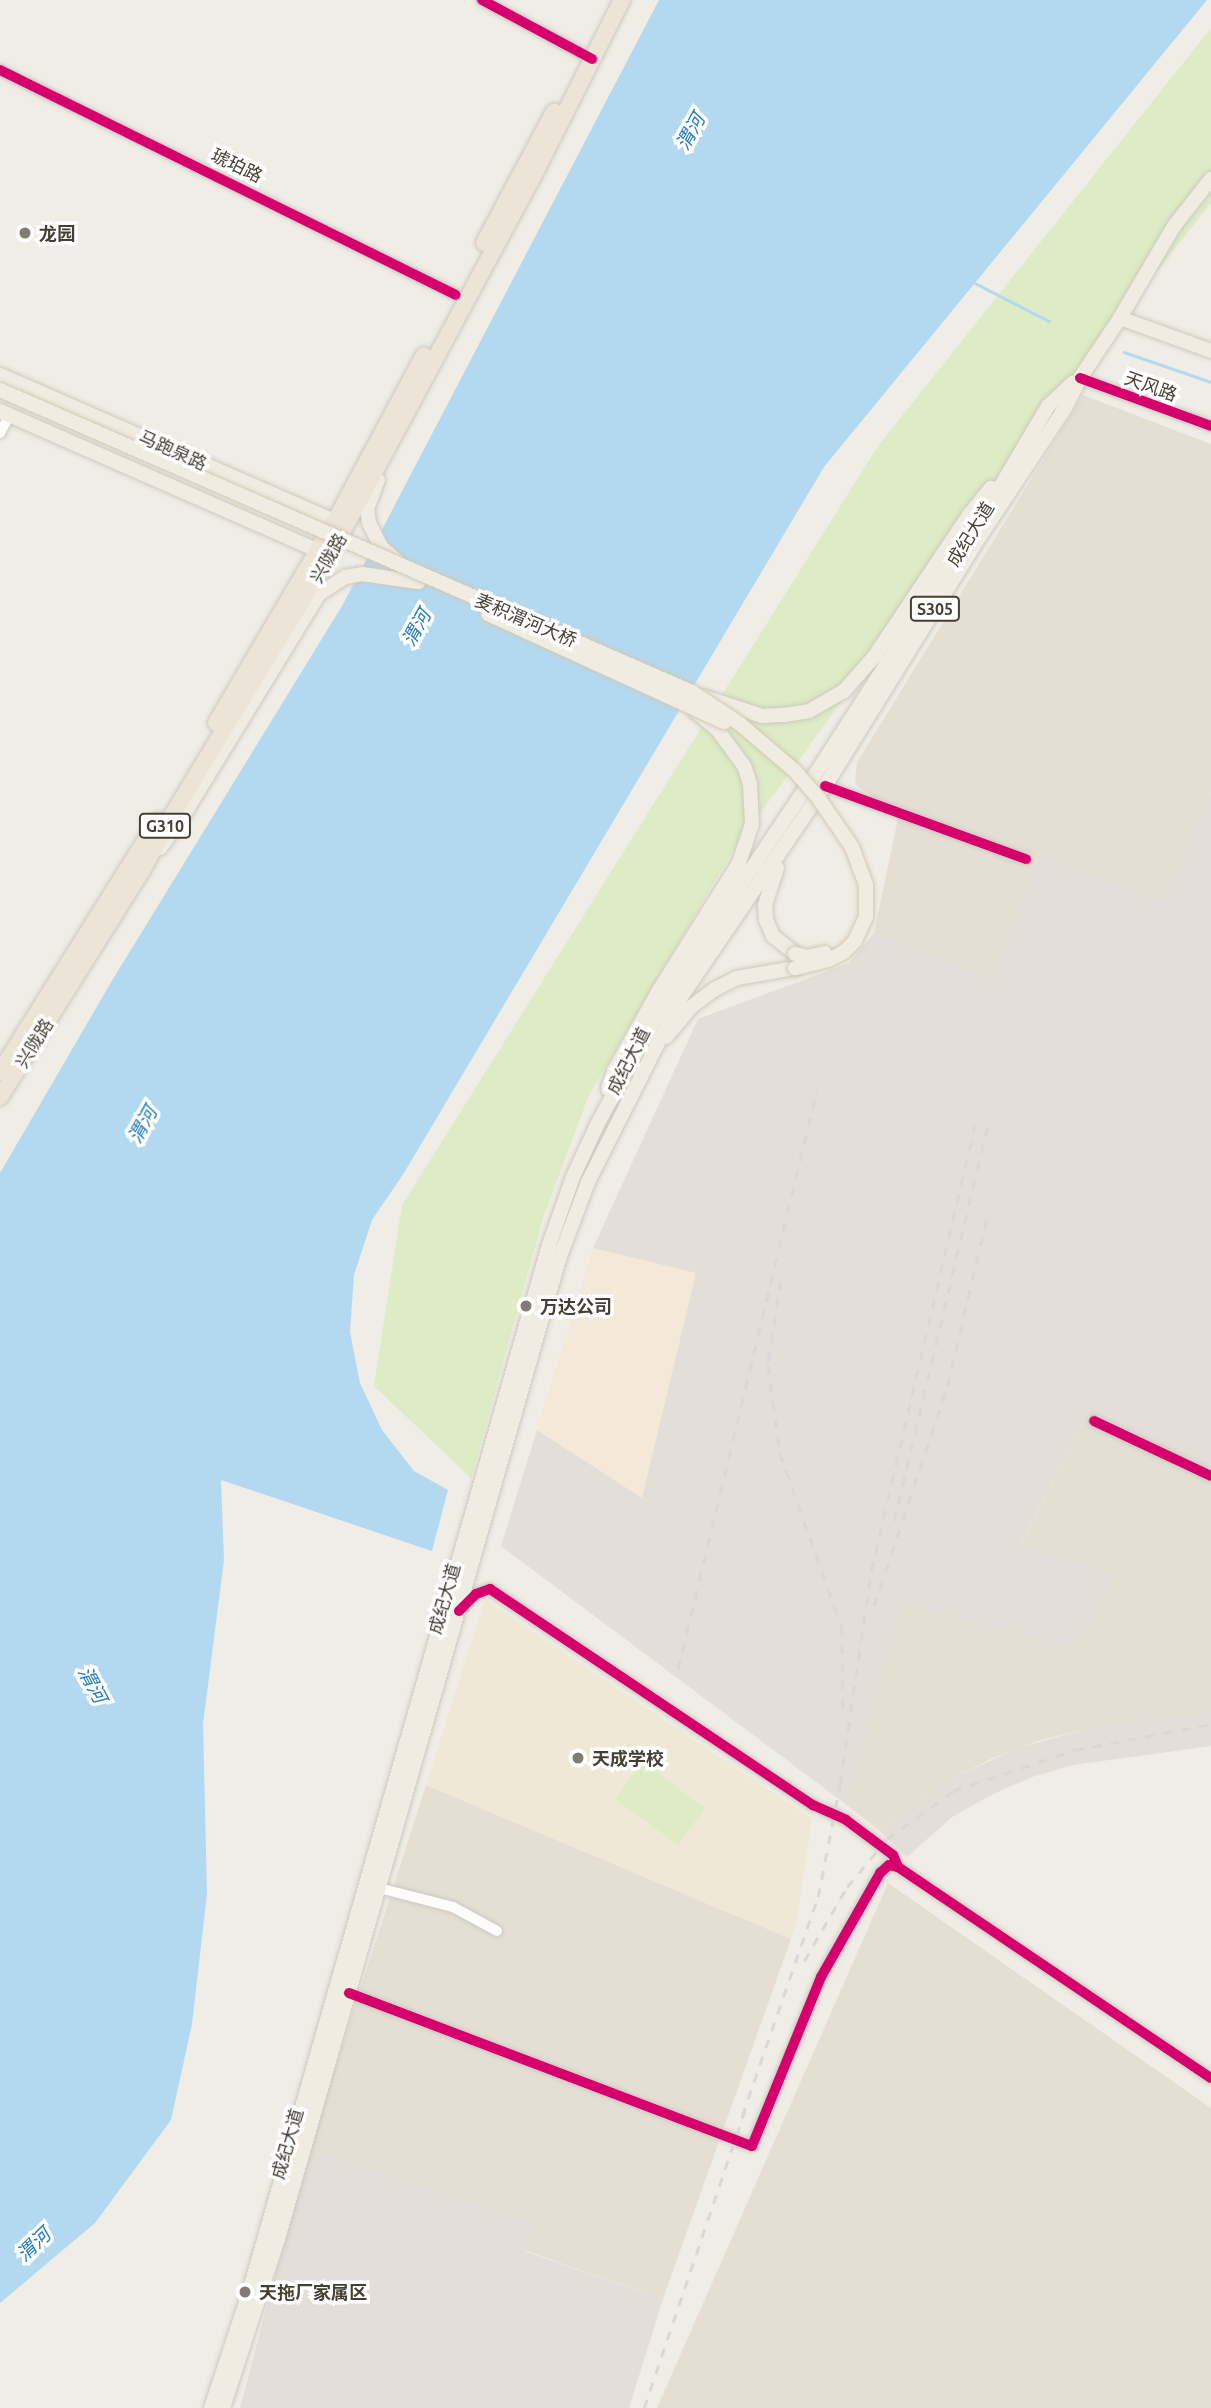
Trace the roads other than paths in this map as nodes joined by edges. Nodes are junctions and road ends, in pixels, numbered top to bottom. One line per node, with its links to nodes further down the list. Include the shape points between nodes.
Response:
1 (482, 0): 4 (street)
2 (610, 0): 4 (highway, 兴陇路)
3 (622, 0): 4 (highway, 兴陇路)
4 (587, 57): 6 (highway, 兴陇路); 8 (highway, 兴陇路)
5 (0, 70): 8 (street, 琥珀路)
6 (533, 177): 19 (highway, 兴陇路); 21 (main road, bridge, via 484,284 385,466 368,508 369,523 381,547)
7 (1211, 179): 9 (main road, 成纪大道 / S305, via 1174,226)
8 (456, 295): 19 (highway, 兴陇路)
9 (1121, 318): 10 (main road); 12 (main road, 成纪大道 / S305)
10 (1211, 351)
11 (0, 375): 19 (main road, 马跑泉路)
12 (1080, 378): 16 (street, 天风路); 18 (main road, 成纪大道, via 1048,406); 23 (main road, 成纪大道 / S305)
13 (0, 390): 21 (main road, 麦积渭河大桥, bridge)
14 (0, 398): 21 (main road, 麦积渭河大桥)
15 (4, 414): 17 (street); 20 (main road, 马跑泉路)
16 (1211, 426)
17 (0, 433)
18 (1012, 463): 22 (main road, bridge, via 969,515 859,678 828,702 809,711 762,716); 31 (main road, 成纪大道, via 989,506 822,764 671,988)
19 (340, 524): 20 (highway, 兴陇路)
20 (324, 553): 26 (highway, 兴陇路 / G310); 29 (highway, 兴陇路)
21 (419, 578): 22 (main road, 麦积渭河大桥, bridge); 26 (main road, via 362,574 331,584 306,612 178,824)
22 (688, 697): 27 (main road, 麦积渭河大桥, bridge, via 740,724 795,771 838,823 862,870 868,902 855,941 828,960); 31 (main road, bridge, via 734,749 750,784 752,824 739,863 657,992 614,1071)
23 (825, 786): 24 (main road, 成纪大道 / S305); 25 (street)
24 (789, 839): 27 (main road, via 765,905 773,936); 28 (main road, 成纪大道 / S305, via 681,997)
25 (1026, 859)
26 (142, 872): 30 (highway, 兴陇路 / G310)
27 (795, 961): 28 (main road, 麦积渭河大桥, via 715,989 691,1007)
28 (648, 1060): 34 (main road, 成纪大道 / S305, via 571,1222)
29 (0, 1072)
30 (0, 1097)
31 (597, 1125): 40 (main road, 成纪大道, via 549,1245 248,2296)
32 (1094, 1420): 33 (street)
33 (1211, 1476)
34 (459, 1611): 35 (street, via 476,1594 490,1589 813,1805 846,1820 893,1855); 36 (main road, 成纪大道 / S305)
35 (898, 1867): 38 (street, via 889,1865 880,1873 821,1977 751,2146); 39 (street)
36 (379, 1888): 37 (street, via 453,1907); 38 (main road, 成纪大道 / S305)
37 (497, 1931)
38 (349, 1993): 41 (main road, 成纪大道 / S305, via 278,2239)
39 (1211, 2078)
40 (211, 2408)
41 (223, 2408)

